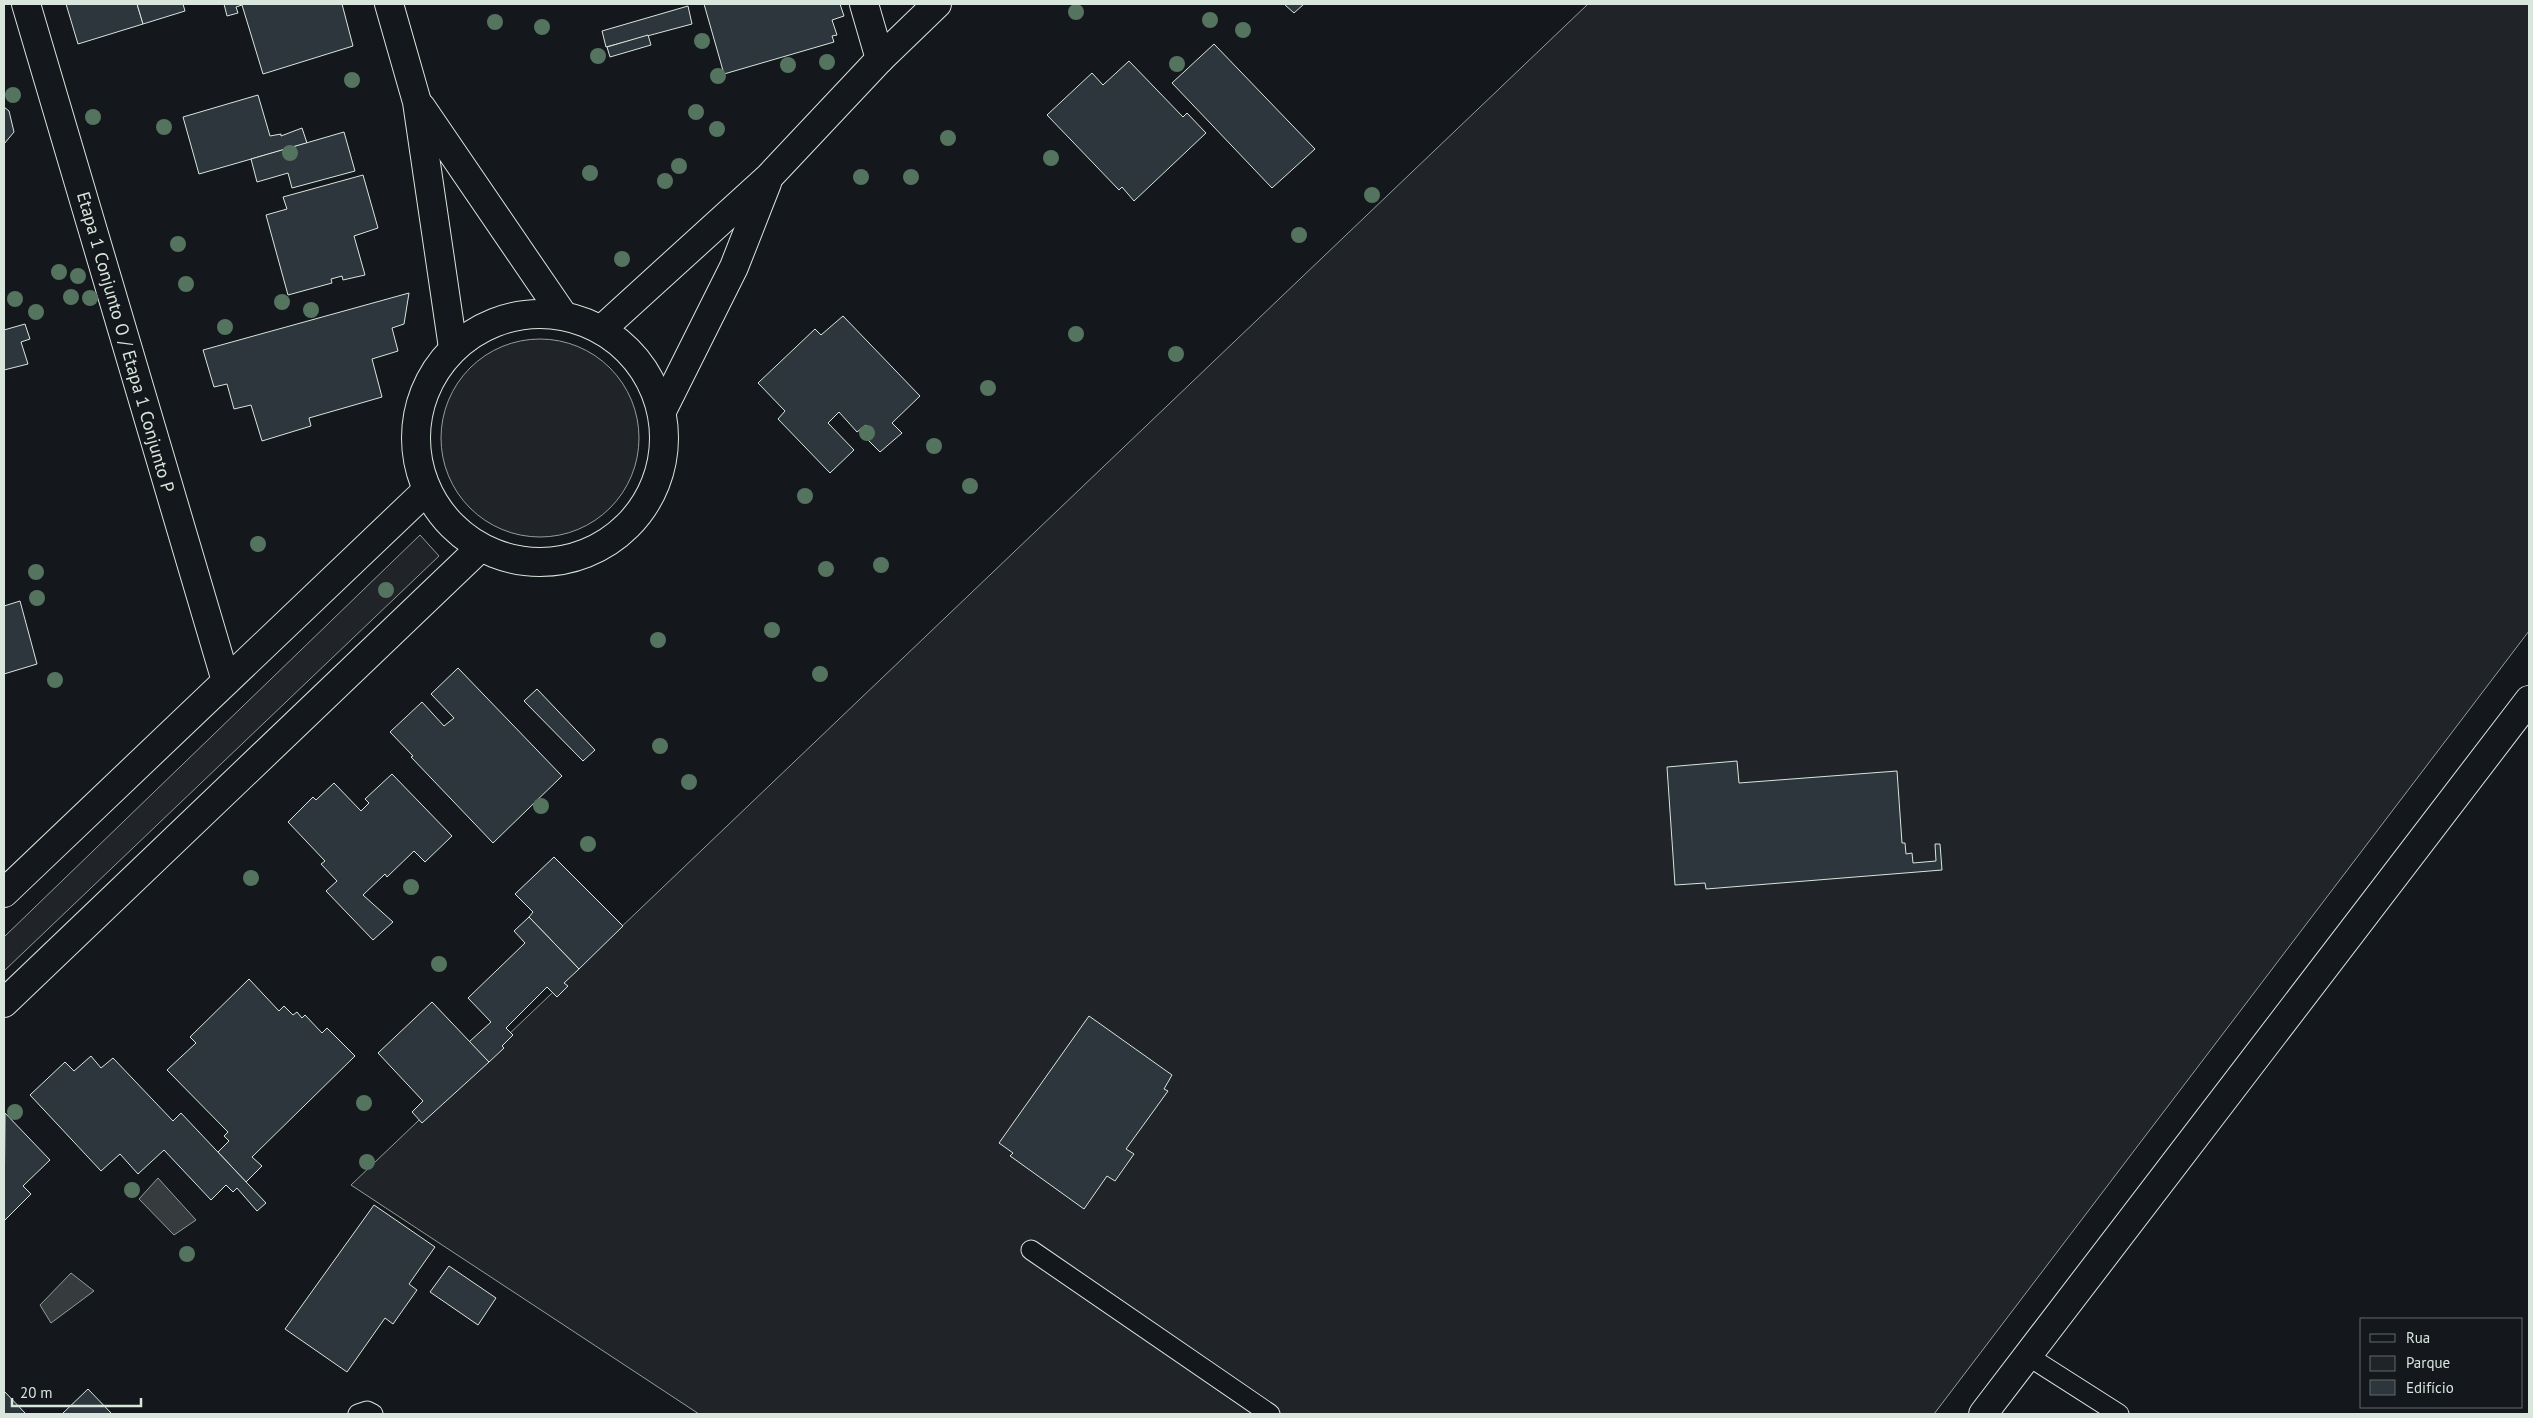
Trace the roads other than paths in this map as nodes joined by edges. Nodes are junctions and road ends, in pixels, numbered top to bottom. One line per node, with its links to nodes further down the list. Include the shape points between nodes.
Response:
1 (26, 4): 14 (street, Etapa 1 Conjunto O / Etapa 1 Conjunto P)
2 (389, 4): 6 (street)
3 (864, 4): 5 (street)
4 (937, 4): 5 (street)
5 (880, 59): 7 (street)
6 (417, 102): 8 (street); 10 (street)
7 (769, 176): 9 (street); 11 (street, via 734,267)
8 (563, 315): 9 (street); 10 (street, via 523,314 486,325)
9 (602, 329): 11 (street, via 640,363 654,386)
10 (453, 348): 12 (street, via 429,378 416,415 415,454)
11 (662, 411): 13 (street, via 664,451 654,490 631,523 599,548 560,561 519,561)
12 (426, 491): 13 (street, via 449,524); 14 (street)
13 (480, 548): 17 (street)
14 (226, 681): 16 (street)
15 (2529, 700): 19 (street)
16 (4, 893)
17 (4, 1003)
18 (1031, 1250): 22 (lane)
19 (2028, 1356): 23 (street); 24 (lane)
20 (358, 1414): 21 (lane)
21 (373, 1414)
22 (1270, 1414)
23 (1983, 1414)
24 (2120, 1414)

